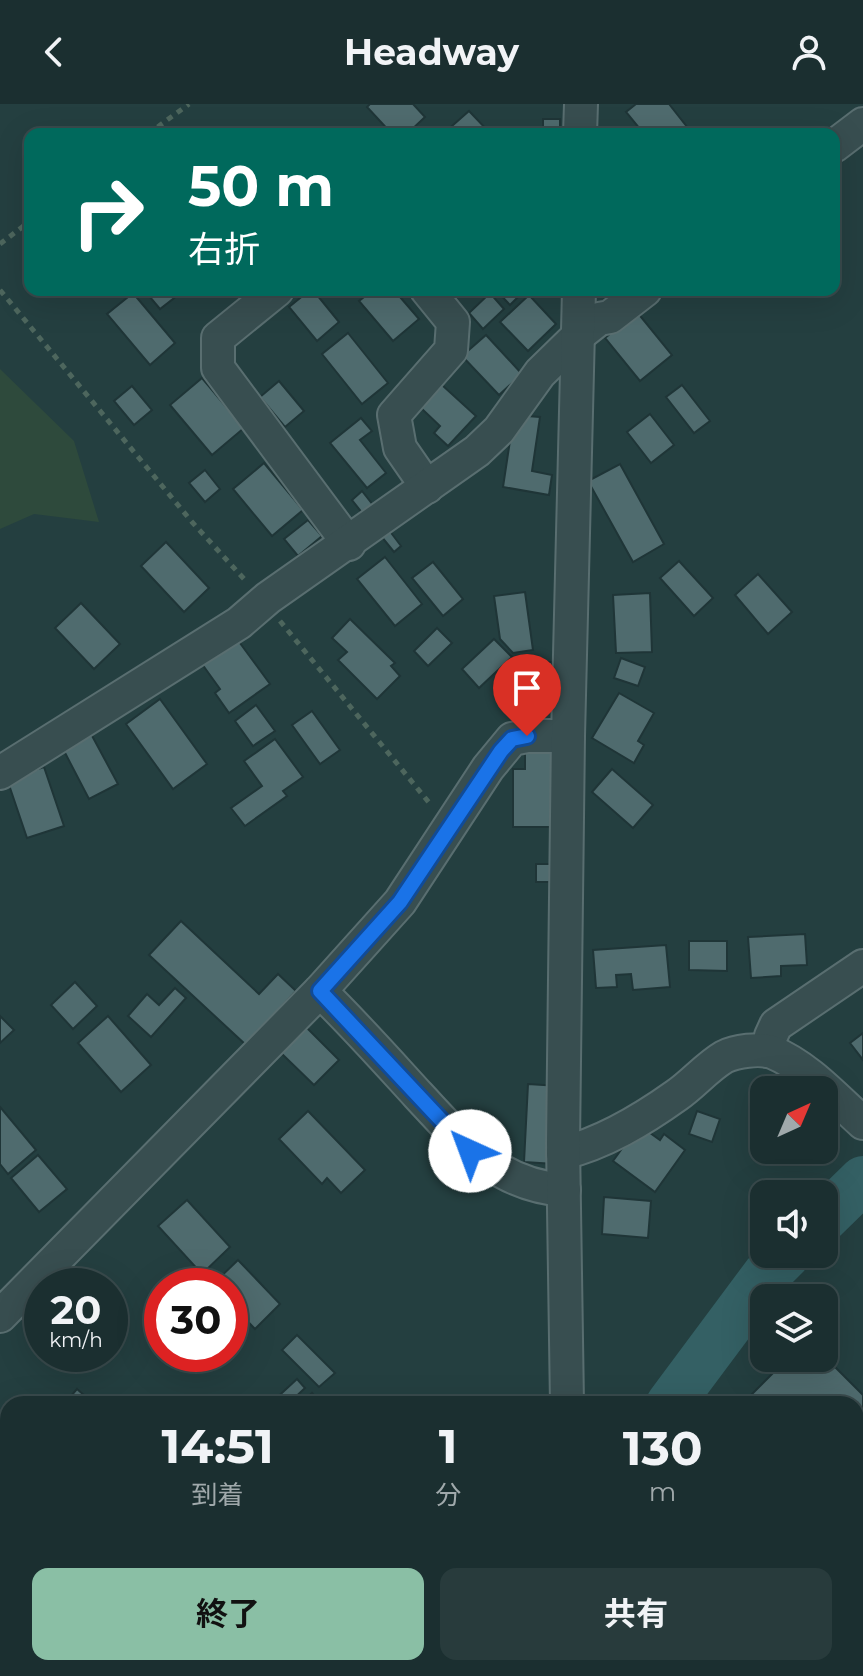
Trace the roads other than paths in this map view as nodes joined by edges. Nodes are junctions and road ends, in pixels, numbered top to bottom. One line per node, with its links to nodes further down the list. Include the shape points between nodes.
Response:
1 (581, 104): 3 (street)
2 (863, 124): 4 (street)
3 (580, 128)
4 (840, 141)
5 (270, 296): 11 (street, via 218,338 218,368)
6 (432, 296): 10 (street, via 453,322 451,350 394,415 400,448)
7 (579, 296): 9 (street)
8 (637, 296): 9 (street)
9 (580, 334): 10 (street, via 540,373 492,439); 12 (street)
10 (427, 487): 11 (street)
11 (349, 544): 13 (street, via 239,623)
12 (568, 736): 15 (street, via 512,739 400,902); 18 (street)
13 (0, 773)
14 (863, 966): 16 (street, via 776,1025)
15 (320, 991): 19 (street, via 470,1151 523,1182); 20 (street)
16 (768, 1051): 17 (street, via 799,1065); 18 (street, via 723,1058 621,1130)
17 (863, 1123)
18 (563, 1153): 19 (street)
19 (564, 1190): 21 (street)
20 (0, 1316)
21 (567, 1396)

